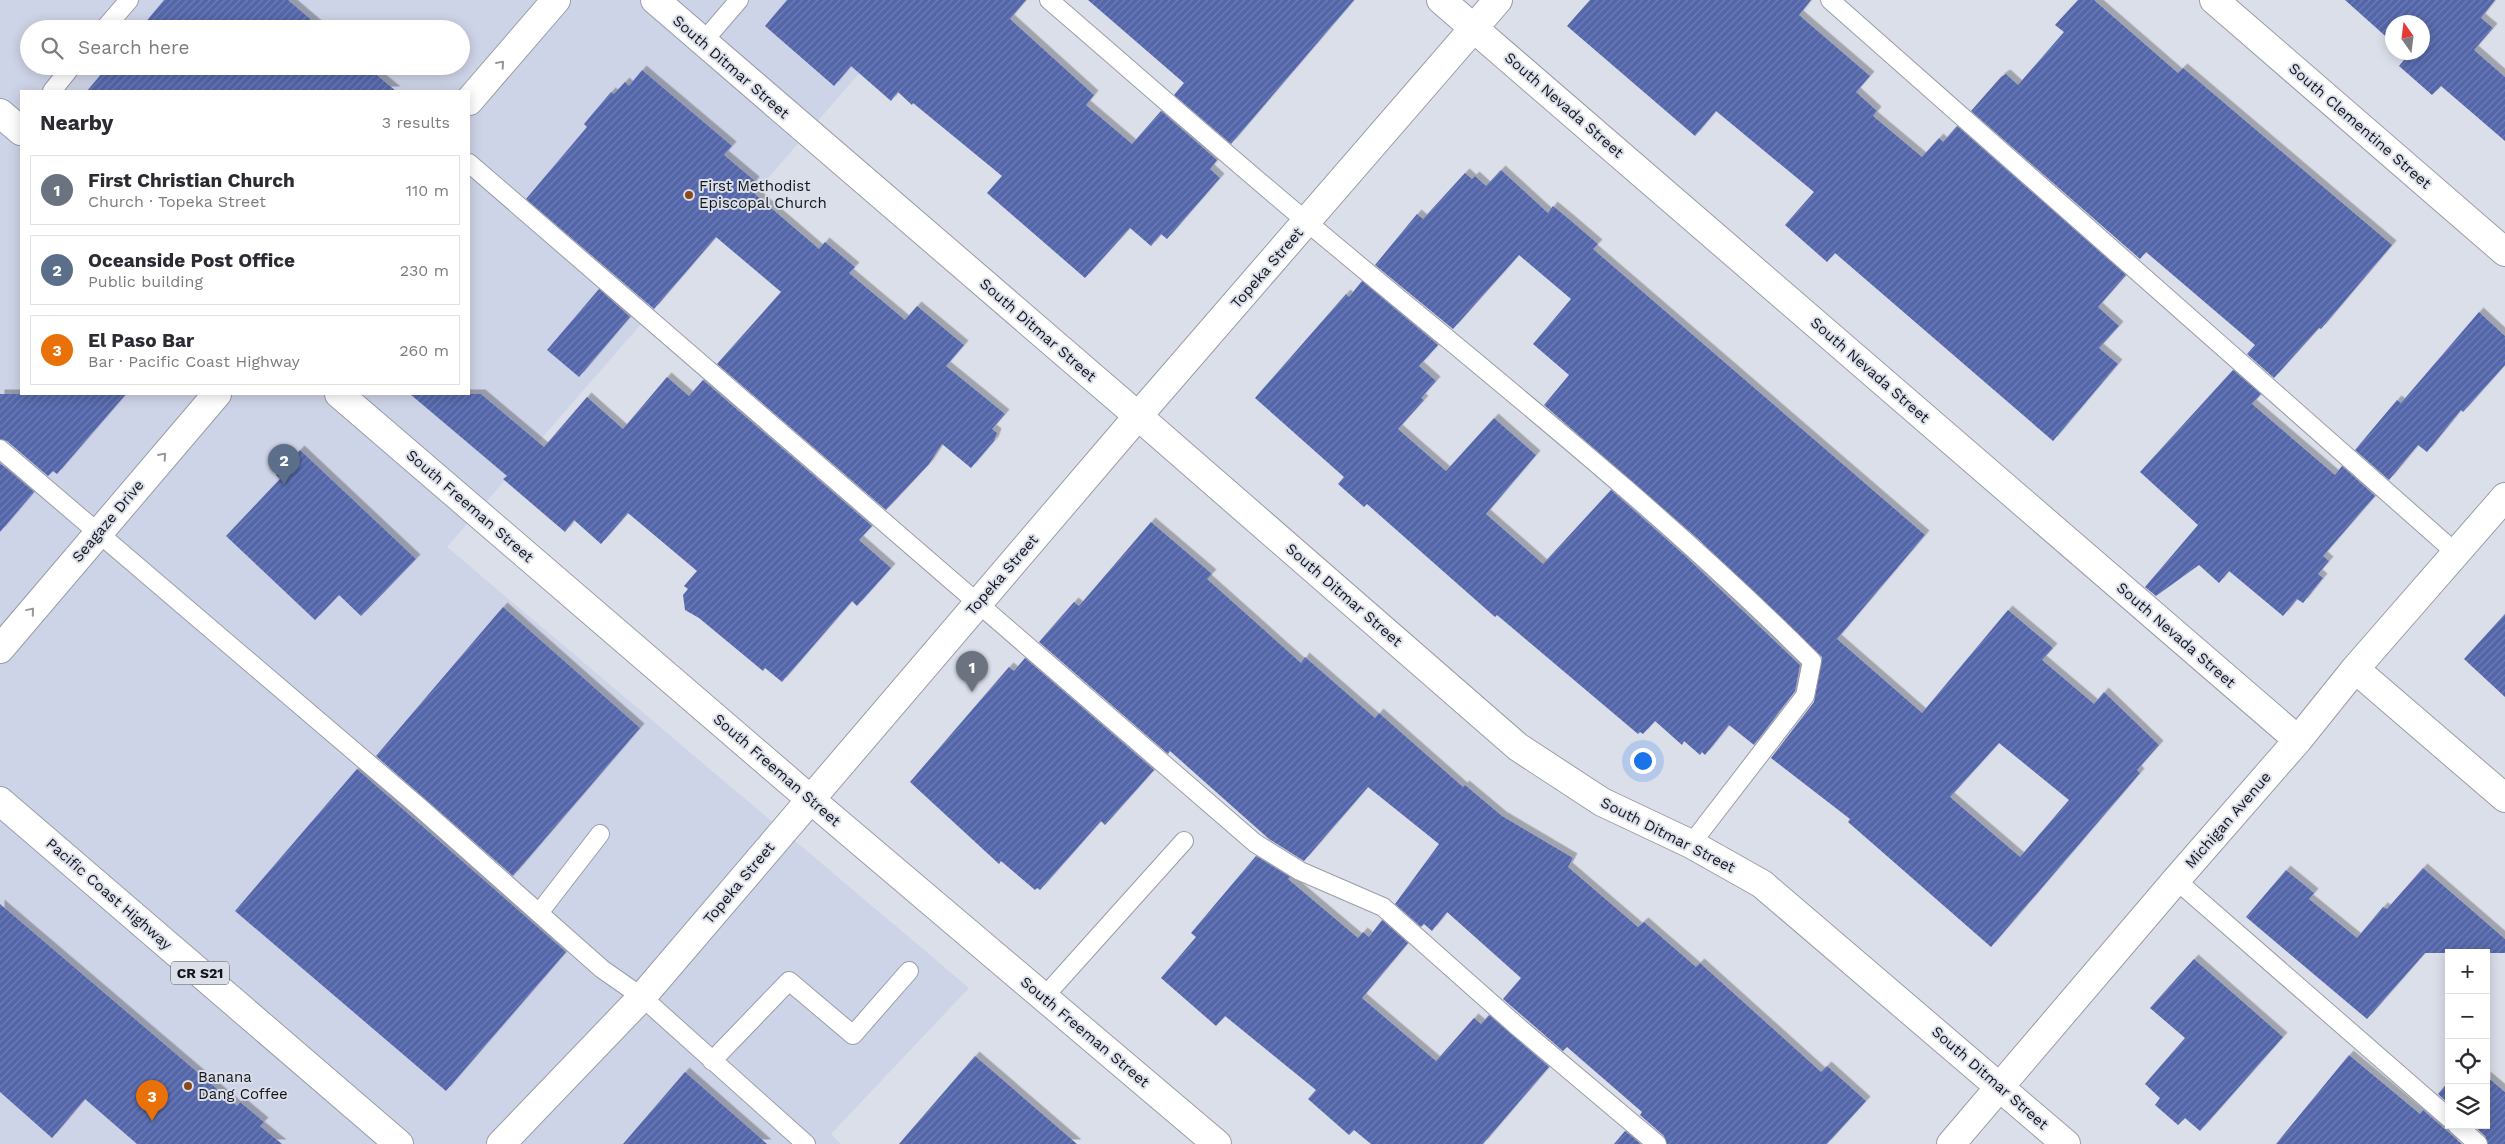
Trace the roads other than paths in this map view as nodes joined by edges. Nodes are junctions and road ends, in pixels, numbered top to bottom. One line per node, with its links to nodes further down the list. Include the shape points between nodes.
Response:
1 (129, 0): 10 (lane)
2 (556, 0): 15 (street, one-way to 2)
3 (655, 0): 12 (street, South Ditmar Street)
4 (739, 0): 12 (lane)
5 (1049, 0): 17 (lane)
6 (1441, 0): 11 (street, South Nevada Street)
7 (1498, 0): 11 (street, Topeka Street)
8 (1830, 0): 25 (lane)
9 (2214, 0): 18 (street, South Clementine Street)
10 (112, 20)
11 (1475, 28): 17 (street, Topeka Street); 29 (street, South Nevada Street)
12 (702, 42): 21 (street, South Ditmar Street)
13 (65, 75): 14 (lane)
14 (53, 90)
15 (470, 100)
16 (470, 164): 26 (lane)
17 (1307, 222): 21 (street, Topeka Street); 35 (lane, via 1508,387 1748,598 1812,661 1805,696)
18 (2505, 252)
19 (216, 395): 24 (street, Seagaze Drive, one-way to 19)
20 (340, 395): 31 (street, South Freeman Street)
21 (1138, 416): 26 (street, Topeka Street); 35 (street, South Ditmar Street, via 1518,747 1602,802)
22 (0, 449): 24 (lane)
23 (2505, 497): 25 (street, Michigan Avenue)
24 (97, 533): 27 (street, Seagaze Drive, one-way to 24); 37 (lane)
25 (2456, 553): 28 (street, Michigan Avenue)
26 (977, 604): 31 (street, Topeka Street); 49 (lane, via 1255,843 1300,871 1383,907)
27 (0, 649)
28 (2355, 669): 29 (street, Michigan Avenue); 30 (street)
29 (2298, 740): 36 (street, Michigan Avenue)
30 (2505, 798)
31 (810, 799): 39 (street, Topeka Street); 40 (street, South Freeman Street)
32 (0, 801): 45 (street, Pacific Coast Highway / CR S21)
33 (600, 834): 37 (lane)
34 (1184, 841): 40 (lane)
35 (1691, 844): 42 (street, South Ditmar Street, via 1762,884)
36 (2176, 880): 42 (street, Michigan Avenue); 43 (lane)
37 (539, 912): 39 (lane, via 602,969)
38 (910, 971): 41 (lane, via 853,1035 790,981)
39 (642, 997): 41 (lane); 46 (street, Topeka Street)
40 (1044, 997): 48 (street, South Freeman Street)
41 (712, 1060): 47 (lane)
42 (2000, 1087): 50 (street, Michigan Avenue); 51 (street, South Ditmar Street)
43 (2445, 1115)
44 (2461, 1129): 52 (lane)
45 (399, 1144)
46 (501, 1144)
47 (806, 1144)
48 (1217, 1144)
49 (1657, 1144)
50 (1951, 1144)
51 (2066, 1144)
52 (2478, 1144)

